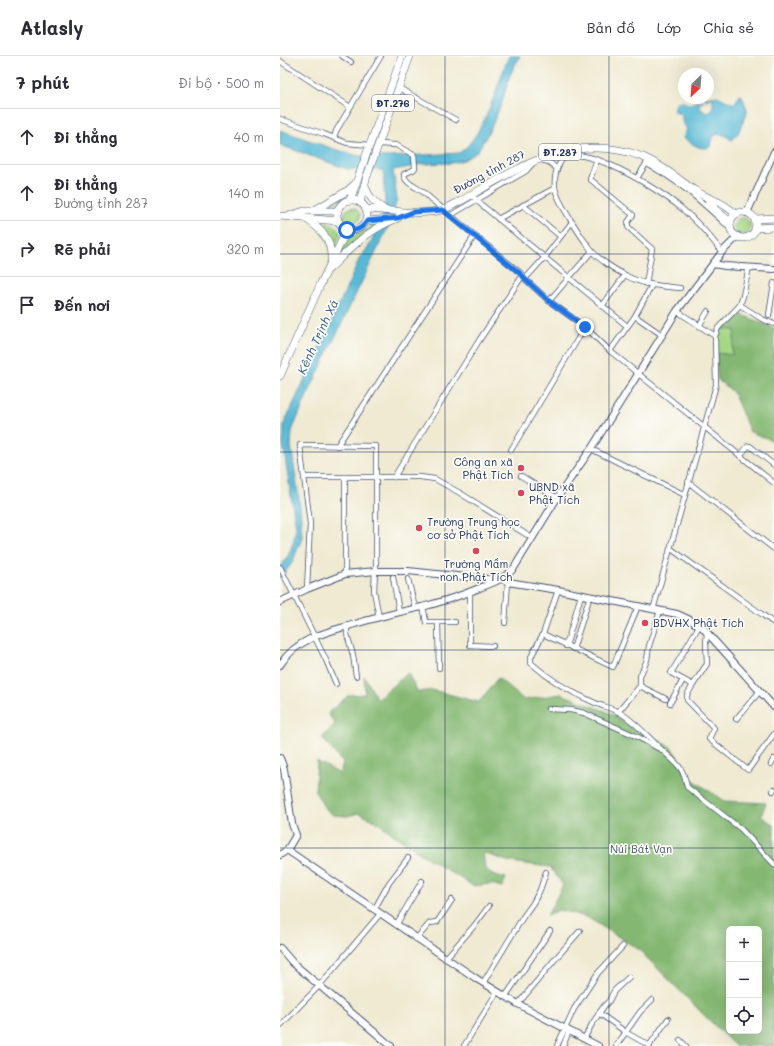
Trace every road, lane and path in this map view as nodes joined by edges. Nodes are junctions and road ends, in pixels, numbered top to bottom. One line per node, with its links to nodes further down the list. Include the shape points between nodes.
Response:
1 (282, 56): 6 (street)
2 (342, 56): 7 (street)
3 (381, 56): 9 (street)
4 (402, 56): 13 (main road, ĐT.276)
5 (410, 56): 8 (main road, ĐT.276)
6 (280, 60): 9 (street)
7 (351, 62)
8 (398, 88): 11 (street); 14 (main road, ĐT.276)
9 (350, 106): 12 (street)
10 (280, 118): 12 (street)
11 (456, 120)
12 (334, 138): 13 (street)
13 (369, 147): 21 (main road, ĐT.276)
14 (378, 147): 22 (main road, ĐT.276); 31 (street, via 396,145 414,155 415,166 413,170 404,174 405,179)
15 (774, 152): 35 (main road)
16 (537, 159): 18 (main road, Đường tỉnh 287 / ĐT.287, via 572,149 586,148 624,152); 19 (street, via 553,164); 24 (main road, Đường tỉnh 287 / ĐT.287, via 518,168)
17 (597, 160): 19 (street, via 569,155 562,160); 20 (street); 67 (street, via 590,179 633,215 628,227 652,248)
18 (648, 162): 20 (street); 25 (main road, Đường tỉnh 287 / ĐT.287, via 669,171); 49 (street)
19 (557, 169): 23 (street)
20 (637, 178): 56 (street, via 682,208 708,233)
21 (358, 179): 26 (main road, ĐT.276); 32 (main road, via 347,191)
22 (366, 181): 27 (main road, ĐT.276); 30 (main road, via 366,192)
23 (555, 188): 28 (street); 46 (street)
24 (475, 198): 31 (main road, Đường tỉnh 287 / ĐT.287); 37 (street); 42 (street)
25 (707, 198): 36 (main road, Đường tỉnh 287 / ĐT.287, via 724,205); 49 (main road, Đường tỉnh 287 / ĐT.287)
26 (350, 200): 27 (main road); 33 (main road, via 342,204)
27 (360, 202): 29 (main road)
28 (523, 205): 42 (street); 53 (street)
29 (366, 209): 30 (main road, Đường tỉnh 287 / ĐT.287); 45 (main road)
30 (385, 210): 34 (main road, Đường tỉnh 287 / ĐT.287)
31 (443, 210): 34 (main road, Đường tỉnh 287 / ĐT.287); 37 (street)
32 (313, 211): 33 (main road); 39 (main road)
33 (338, 211): 44 (main road)
34 (413, 212): 41 (main road, Đường tỉnh 287 / ĐT.287)
35 (747, 213): 36 (main road); 47 (main road)
36 (736, 214): 49 (main road)
37 (451, 215): 52 (street)
38 (280, 216): 39 (main road)
39 (289, 216): 40 (main road)
40 (305, 218): 44 (main road); 58 (main road, via 322,231 326,238 331,252)
41 (398, 218): 45 (main road, Đường tỉnh 287 / ĐT.287); 62 (main road, via 376,228 364,237)
42 (498, 218): 57 (street)
43 (774, 218): 47 (main road)
44 (338, 221): 51 (main road)
45 (367, 221): 51 (main road, via 359,229)
46 (572, 222): 53 (street); 55 (street)
47 (755, 223): 48 (main road); 50 (main road); 54 (main road, via 752,234)
48 (774, 223)
49 (731, 226): 54 (main road)
50 (774, 226)
51 (347, 230): 58 (main road)
52 (475, 235): 64 (street); 88 (street)
53 (560, 236): 57 (street)
54 (738, 236): 56 (main road)
55 (592, 251): 63 (street); 65 (street)
56 (722, 252): 59 (main road)
57 (545, 257): 64 (street); 65 (street)
58 (330, 264): 62 (main road)
59 (713, 264): 60 (main road); 74 (main road)
60 (749, 267): 61 (main road); 72 (street)
61 (774, 269)
62 (326, 272): 86 (main road)
63 (625, 275): 67 (street); 73 (street)
64 (524, 277): 71 (street); 97 (street, via 480,339)
65 (568, 277): 71 (street); 73 (street)
66 (774, 283): 70 (street)
67 (646, 284): 68 (street)
68 (652, 285): 69 (street); 77 (street)
69 (680, 288)
70 (773, 299): 76 (street)
71 (549, 301): 81 (street)
72 (740, 305): 78 (street); 83 (street, via 718,328)
73 (602, 306): 79 (street)
74 (677, 311): 80 (street); 82 (main road)
75 (708, 311): 80 (street)
76 (769, 315)
77 (635, 316): 79 (street); 82 (street)
78 (774, 324)
79 (627, 326): 84 (street)
80 (699, 326): 83 (street)
81 (585, 327): 84 (street); 90 (street)
82 (662, 335): 85 (main road)
83 (716, 336): 87 (street, via 716,385)
84 (610, 352): 85 (street)
85 (638, 374): 87 (street); 89 (main road)
86 (280, 376)
87 (704, 426): 91 (street); 98 (street)
88 (338, 446): 93 (street, via 376,446); 95 (street, via 300,445)
89 (591, 449): 100 (street); 101 (main road)
90 (511, 450)
91 (740, 456): 92 (street, via 750,446); 99 (street)
92 (774, 465)
93 (376, 476): 96 (street); 97 (street); 106 (street)
94 (521, 476): 101 (street)
95 (304, 477): 96 (street); 111 (street, via 310,524)
96 (345, 477): 107 (street)
97 (394, 477): 102 (street, via 426,477 440,481)
98 (688, 482): 100 (street); 104 (street)
99 (774, 483)
100 (685, 495): 103 (street)
101 (557, 498): 102 (main road)
102 (532, 538): 110 (main road)
103 (670, 548): 121 (street); 128 (street)
104 (774, 549)
105 (280, 567): 115 (street)
106 (376, 571): 107 (main road); 110 (main road, via 408,571); 124 (street, via 374,591)
107 (345, 574): 111 (main road)
108 (393, 577): 123 (street)
109 (408, 579): 120 (street)
110 (505, 580): 112 (main road); 113 (main road); 127 (street)
111 (307, 589): 115 (main road)
112 (558, 590): 114 (main road); 132 (street)
113 (470, 591): 118 (main road); 134 (street, via 470,645)
114 (581, 595): 116 (main road); 135 (street)
115 (293, 596): 117 (main road); 133 (street)
116 (590, 596): 119 (main road); 136 (street)
117 (280, 602)
118 (423, 606): 120 (main road); 126 (street, via 426,622)
119 (638, 606): 121 (main road); 136 (street, via 613,667)
120 (415, 608): 123 (main road)
121 (653, 610): 122 (main road)
122 (660, 611): 130 (main road, via 677,614); 143 (street, via 640,676)
123 (399, 612): 124 (main road)
124 (379, 617): 129 (main road)
125 (455, 622): 126 (street)
126 (438, 623): 138 (street)
127 (505, 623)
128 (774, 623)
129 (347, 626): 133 (main road); 139 (street)
130 (699, 626): 131 (main road); 140 (street, via 671,673)
131 (707, 633): 142 (street, via 707,664); 144 (main road)
132 (542, 634): 135 (street); 149 (street, via 531,657 531,663 546,676 578,696)
133 (314, 636): 137 (main road, via 294,648); 141 (street)
134 (493, 646)
135 (566, 646): 136 (street)
136 (573, 649)
137 (280, 665)
138 (439, 668)
139 (356, 676)
140 (683, 680): 142 (street); 146 (street)
141 (336, 684)
142 (692, 685): 151 (street, via 687,700 714,728 709,739 748,770)
143 (640, 686): 145 (street); 149 (street)
144 (760, 691): 147 (main road); 150 (street)
145 (666, 699)
146 (670, 703)
147 (774, 707)
148 (549, 709): 152 (street, via 584,713)
149 (618, 712): 152 (street, via 641,728)
150 (736, 719)
151 (774, 734)
152 (662, 750): 160 (street, via 680,766 687,787 741,829)
153 (280, 758): 156 (main road, via 296,834)
154 (774, 760): 155 (street)
155 (771, 764)
156 (287, 850): 158 (main road); 166 (main road)
157 (774, 854): 160 (street)
158 (280, 855)
159 (408, 858): 166 (street, via 389,883)
160 (769, 859): 161 (street)
161 (774, 864)
162 (546, 872): 176 (street, via 533,903)
163 (422, 881): 168 (street)
164 (452, 900): 171 (street, via 437,922 430,923)
165 (489, 906): 174 (street)
166 (374, 910): 167 (main road)
167 (380, 914): 168 (main road); 177 (street)
168 (396, 925): 171 (main road)
169 (550, 931): 179 (street)
170 (580, 931): 181 (street)
171 (416, 939): 174 (main road)
172 (623, 946): 185 (street, via 598,973 574,1009)
173 (280, 948): 177 (main road)
174 (445, 959): 176 (main road)
175 (629, 977): 182 (street, via 614,991)
176 (483, 983): 178 (main road)
177 (319, 986): 184 (street); 189 (main road)
178 (497, 992): 179 (main road); 190 (street)
179 (505, 997): 181 (main road)
180 (652, 1000): 186 (street, via 640,1012)
181 (518, 1004): 185 (main road)
182 (599, 1013): 186 (street); 187 (street)
183 (668, 1019): 195 (street)
184 (280, 1026)
185 (567, 1030): 187 (main road); 191 (street); 192 (street)
186 (627, 1032): 194 (street); 195 (street)
187 (584, 1039): 193 (main road)
188 (680, 1040): 196 (street)
189 (391, 1046)
190 (464, 1046)
191 (557, 1046)
192 (563, 1046)
193 (598, 1046)
194 (616, 1046)
195 (649, 1046)
196 (686, 1046)

